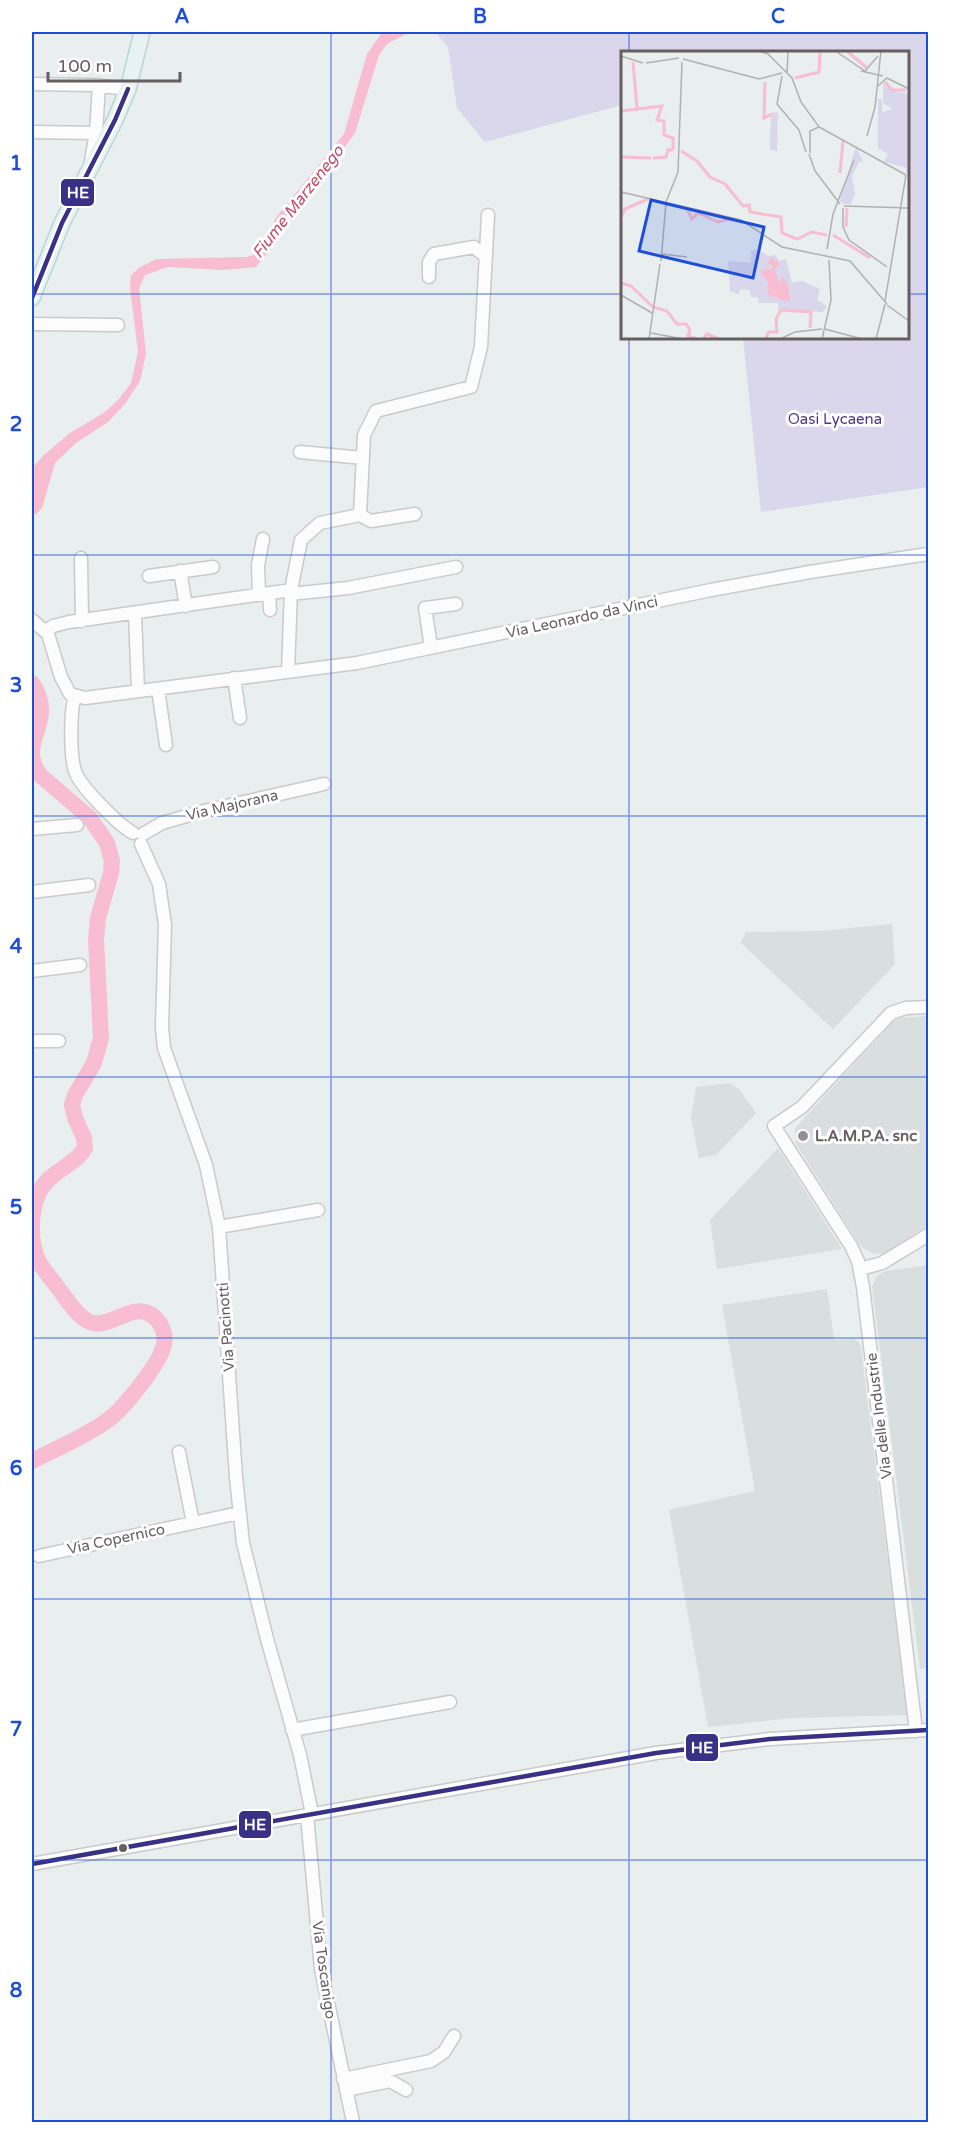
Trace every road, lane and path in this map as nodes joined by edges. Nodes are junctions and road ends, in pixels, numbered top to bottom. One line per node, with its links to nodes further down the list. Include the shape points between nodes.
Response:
1 (142, 32): 4 (main road)
2 (32, 84): 3 (street)
3 (99, 85): 4 (street); 6 (street)
4 (128, 89): 7 (main road)
5 (32, 132): 6 (street)
6 (96, 133): 7 (street)
7 (90, 168): 11 (main road, via 58,231)
8 (488, 215): 9 (street)
9 (486, 257): 10 (street, via 474,248 434,254 429,262); 15 (street, via 481,347 471,387 376,411 364,435)
10 (429, 277)
11 (32, 298)
12 (32, 324): 13 (street)
13 (118, 325)
14 (300, 453): 15 (street)
15 (363, 458): 17 (street)
16 (415, 514): 17 (street, via 371,521)
17 (360, 515): 25 (street, via 320,523 302,540)
18 (263, 539): 26 (street, via 258,565)
19 (928, 554): 34 (street, Via Leonardo da Vinci, via 810,572)
20 (81, 558): 32 (street)
21 (213, 567): 23 (street)
22 (456, 567): 25 (street, via 348,588)
23 (180, 571): 24 (street); 28 (street)
24 (149, 576)
25 (291, 592): 26 (street); 35 (street)
26 (264, 594): 28 (street); 29 (street)
27 (456, 604): 34 (street, via 425,608)
28 (186, 606): 30 (street)
29 (270, 610)
30 (135, 614): 32 (street); 38 (street)
31 (32, 620): 33 (street)
32 (82, 621): 33 (street)
33 (46, 631): 39 (street, via 61,676)
34 (431, 647): 35 (street, Via Leonardo da Vinci, via 357,663)
35 (288, 672): 36 (street, Via Leonardo da Vinci)
36 (234, 678): 37 (street, Via Leonardo da Vinci); 40 (street)
37 (158, 689): 38 (street, Via Leonardo da Vinci); 41 (street)
38 (138, 692): 39 (street, Via Leonardo da Vinci)
39 (75, 696): 45 (street, Via Pacinotti, via 75,773 119,823)
40 (240, 718)
41 (166, 745)
42 (324, 784): 45 (street, Via Majorana, via 183,816)
43 (77, 825): 44 (street)
44 (32, 829)
45 (139, 837): 54 (street, Via Pacinotti, via 159,884 165,925 164,1048 206,1165)
46 (89, 885): 47 (street)
47 (32, 892)
48 (80, 965): 49 (street)
49 (32, 971)
50 (928, 1007): 56 (street, Via delle Industrie, via 891,1013 802,1107 774,1126 851,1246)
51 (32, 1041): 52 (street)
52 (59, 1041)
53 (318, 1210): 54 (street)
54 (219, 1227): 58 (street, Via Pacinotti)
55 (928, 1235): 56 (street, via 882,1263)
56 (860, 1269): 63 (street, Via delle Industrie)
57 (179, 1452): 59 (street)
58 (239, 1512): 59 (street, Via Copernico); 62 (street, Via Pacinotti, via 248,1564)
59 (193, 1523): 60 (street, Via Copernico)
60 (39, 1556)
61 (450, 1702): 62 (street)
62 (292, 1730): 64 (street, Via Pacinotti)
63 (922, 1730): 64 (street, via 774,1739 656,1753)
64 (309, 1815): 65 (street); 67 (street, Via Toscanigo, via 321,1969)
65 (32, 1864)
66 (454, 2036): 67 (street, via 444,2052 431,2061)
67 (345, 2084): 68 (street, via 390,2082); 69 (street, Via Toscanigo)
68 (406, 2090)
69 (353, 2122)

